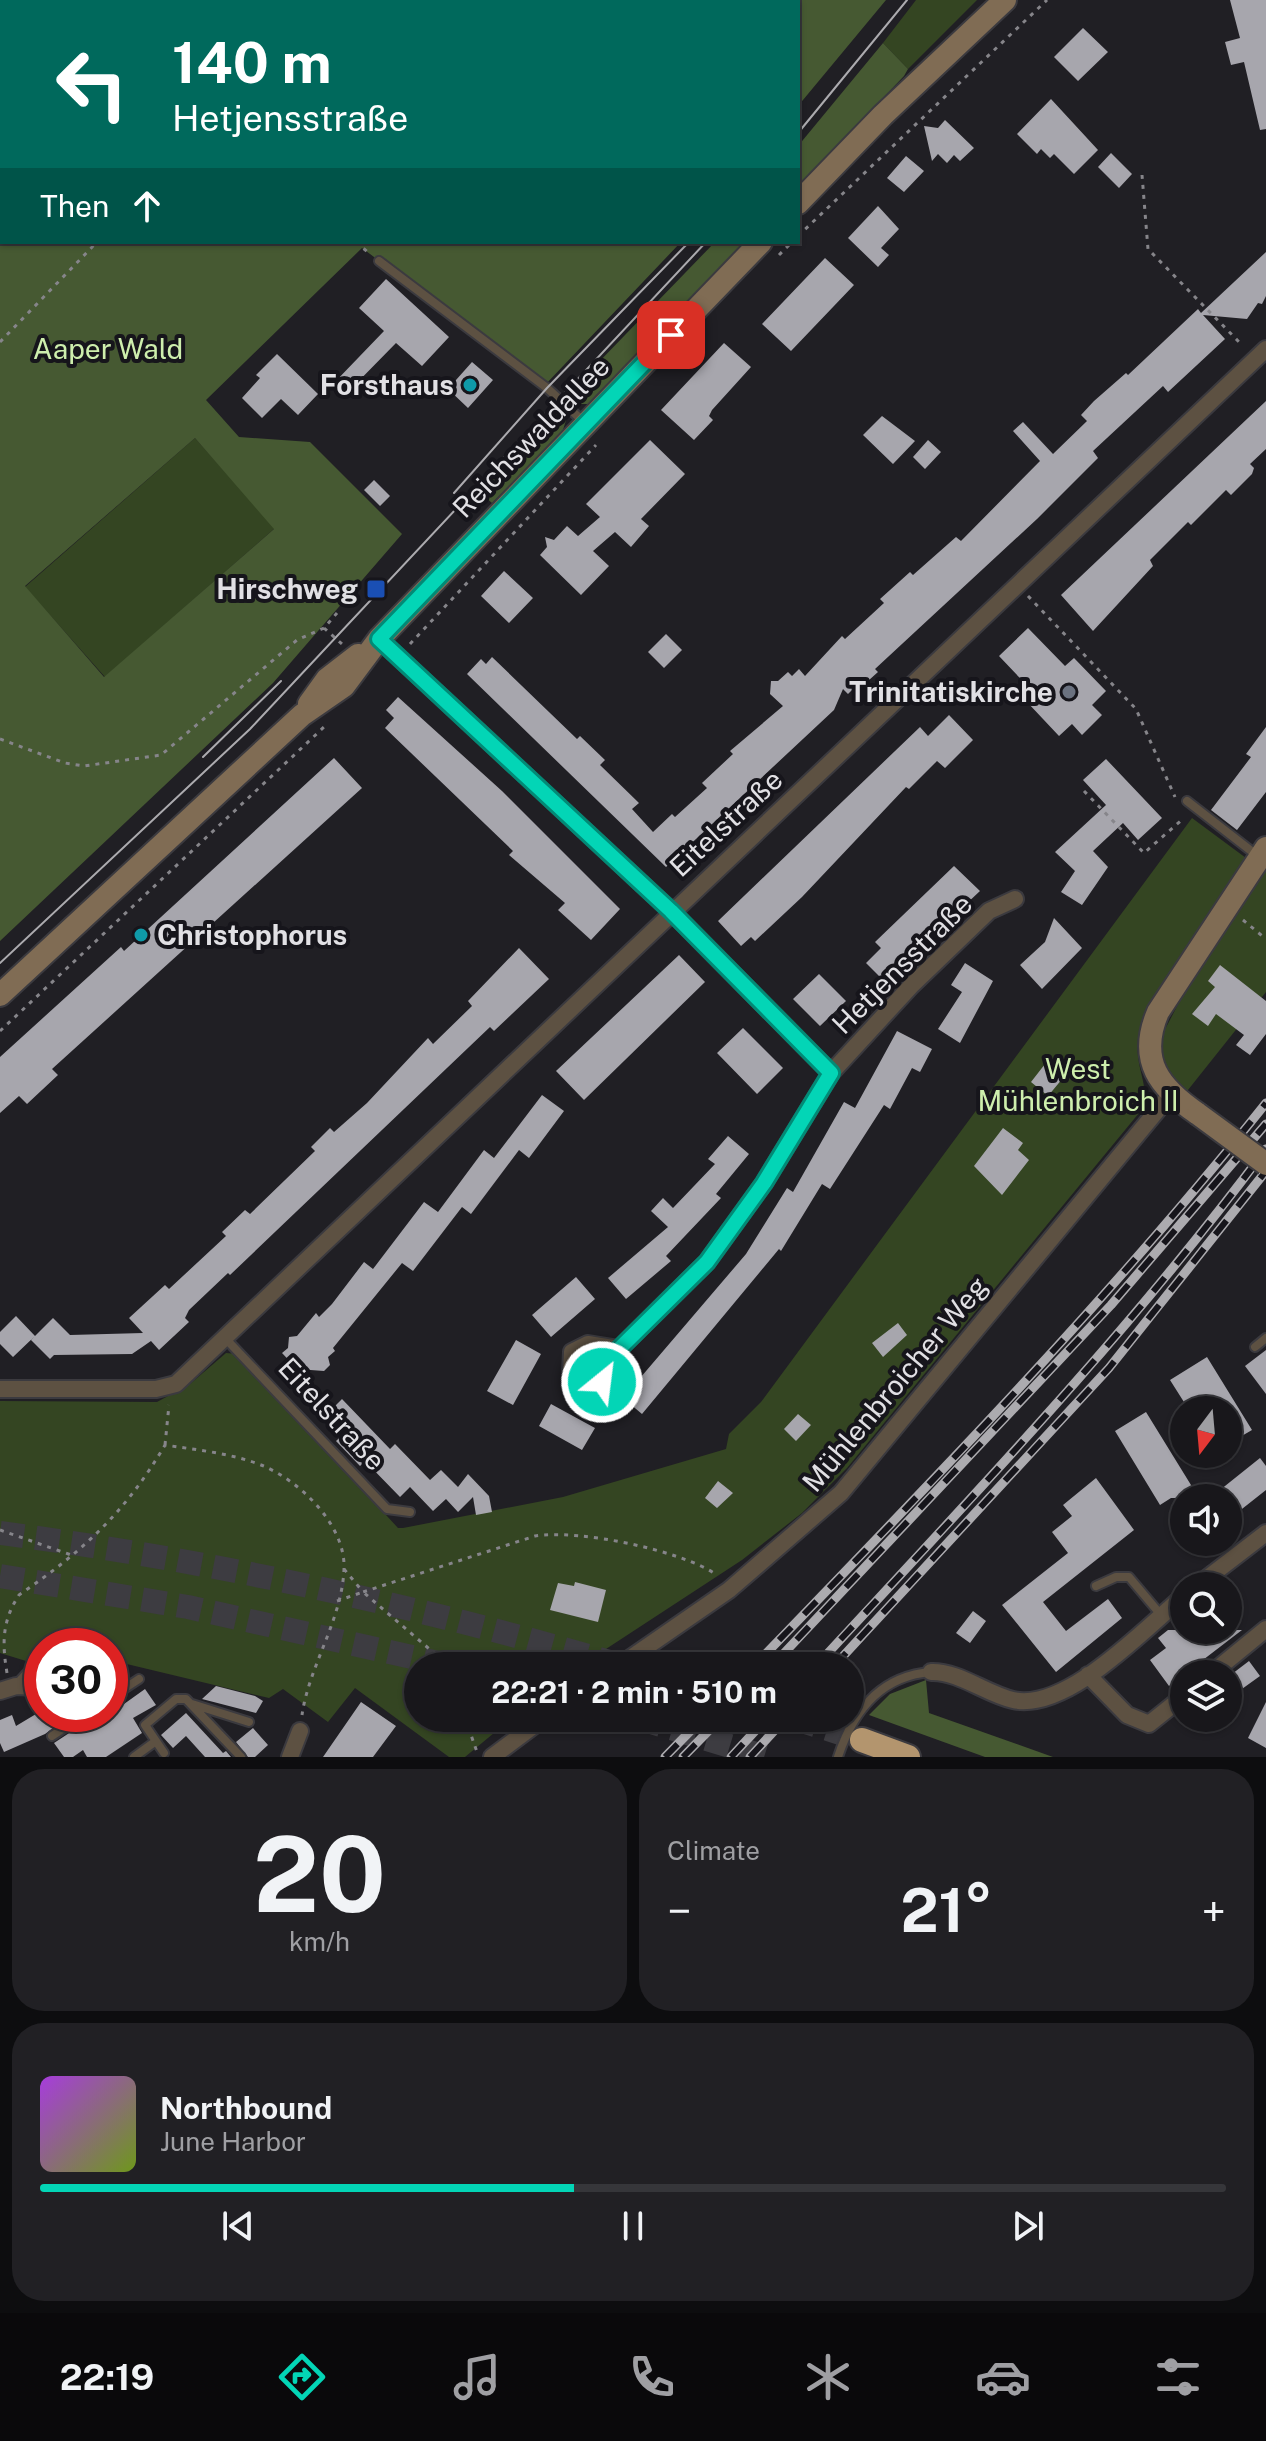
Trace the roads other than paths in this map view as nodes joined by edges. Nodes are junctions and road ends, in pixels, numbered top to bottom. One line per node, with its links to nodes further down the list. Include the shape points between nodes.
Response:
1 (1005, 0): 2 (main road)
2 (800, 201)
3 (759, 244): 6 (main road, Reichswaldallee)
4 (379, 261): 6 (lane)
5 (1261, 354): 11 (street, Eitelstraße)
6 (586, 424): 7 (main road, Reichswaldallee)
7 (379, 639): 11 (street); 12 (main road, Reichswaldallee, via 327,679 302,715)
8 (1187, 801): 9 (lane, via 1192,810)
9 (1263, 853): 14 (main road, via 1154,1022 1151,1060)
10 (1015, 899): 13 (street, Hetjensstraße, via 989,911)
11 (671, 911): 13 (street, Hetjensstraße); 16 (street, Eitelstraße)
12 (0, 995)
13 (831, 1073): 19 (street, Hetjensstraße, via 764,1183 707,1262)
14 (1170, 1095): 15 (main road, bridge); 28 (street, Mühlenbroicher Weg, via 841,1493 729,1590)
15 (1266, 1164)
16 (224, 1338): 20 (street, Eitelstraße, via 168,1387); 21 (lane, Eitelstraße, via 387,1509)
17 (1266, 1338): 18 (lane)
18 (1255, 1347)
19 (619, 1349)
20 (0, 1389)
21 (410, 1512)
22 (1266, 1533): 23 (street)
23 (1215, 1572)
24 (1096, 1586): 26 (lane, via 1129,1577)
25 (1170, 1608): 26 (street)
26 (1161, 1615): 31 (street)
27 (1266, 1629): 29 (street)
28 (639, 1652)
29 (1228, 1660)
30 (931, 1672): 31 (street, via 1033,1702 1057,1695); 50 (lane, via 896,1680 873,1694 854,1719)
31 (1088, 1675): 37 (street, via 1127,1715 1149,1724)
32 (24, 1676): 35 (lane)
33 (139, 1679): 34 (lane)
34 (128, 1685)
35 (8, 1689)
36 (191, 1704): 38 (lane); 44 (lane, via 176,1699 145,1725); 47 (lane)
37 (1170, 1707)
38 (249, 1722)
39 (300, 1731): 48 (street)
40 (58, 1732): 42 (lane)
41 (525, 1732): 49 (street)
42 (52, 1736)
43 (862, 1740): 51 (highway)
44 (156, 1741): 45 (lane); 46 (lane)
45 (164, 1753)
46 (134, 1757)
47 (241, 1757)
48 (290, 1757)
49 (492, 1757)
50 (838, 1757)
51 (908, 1757)

